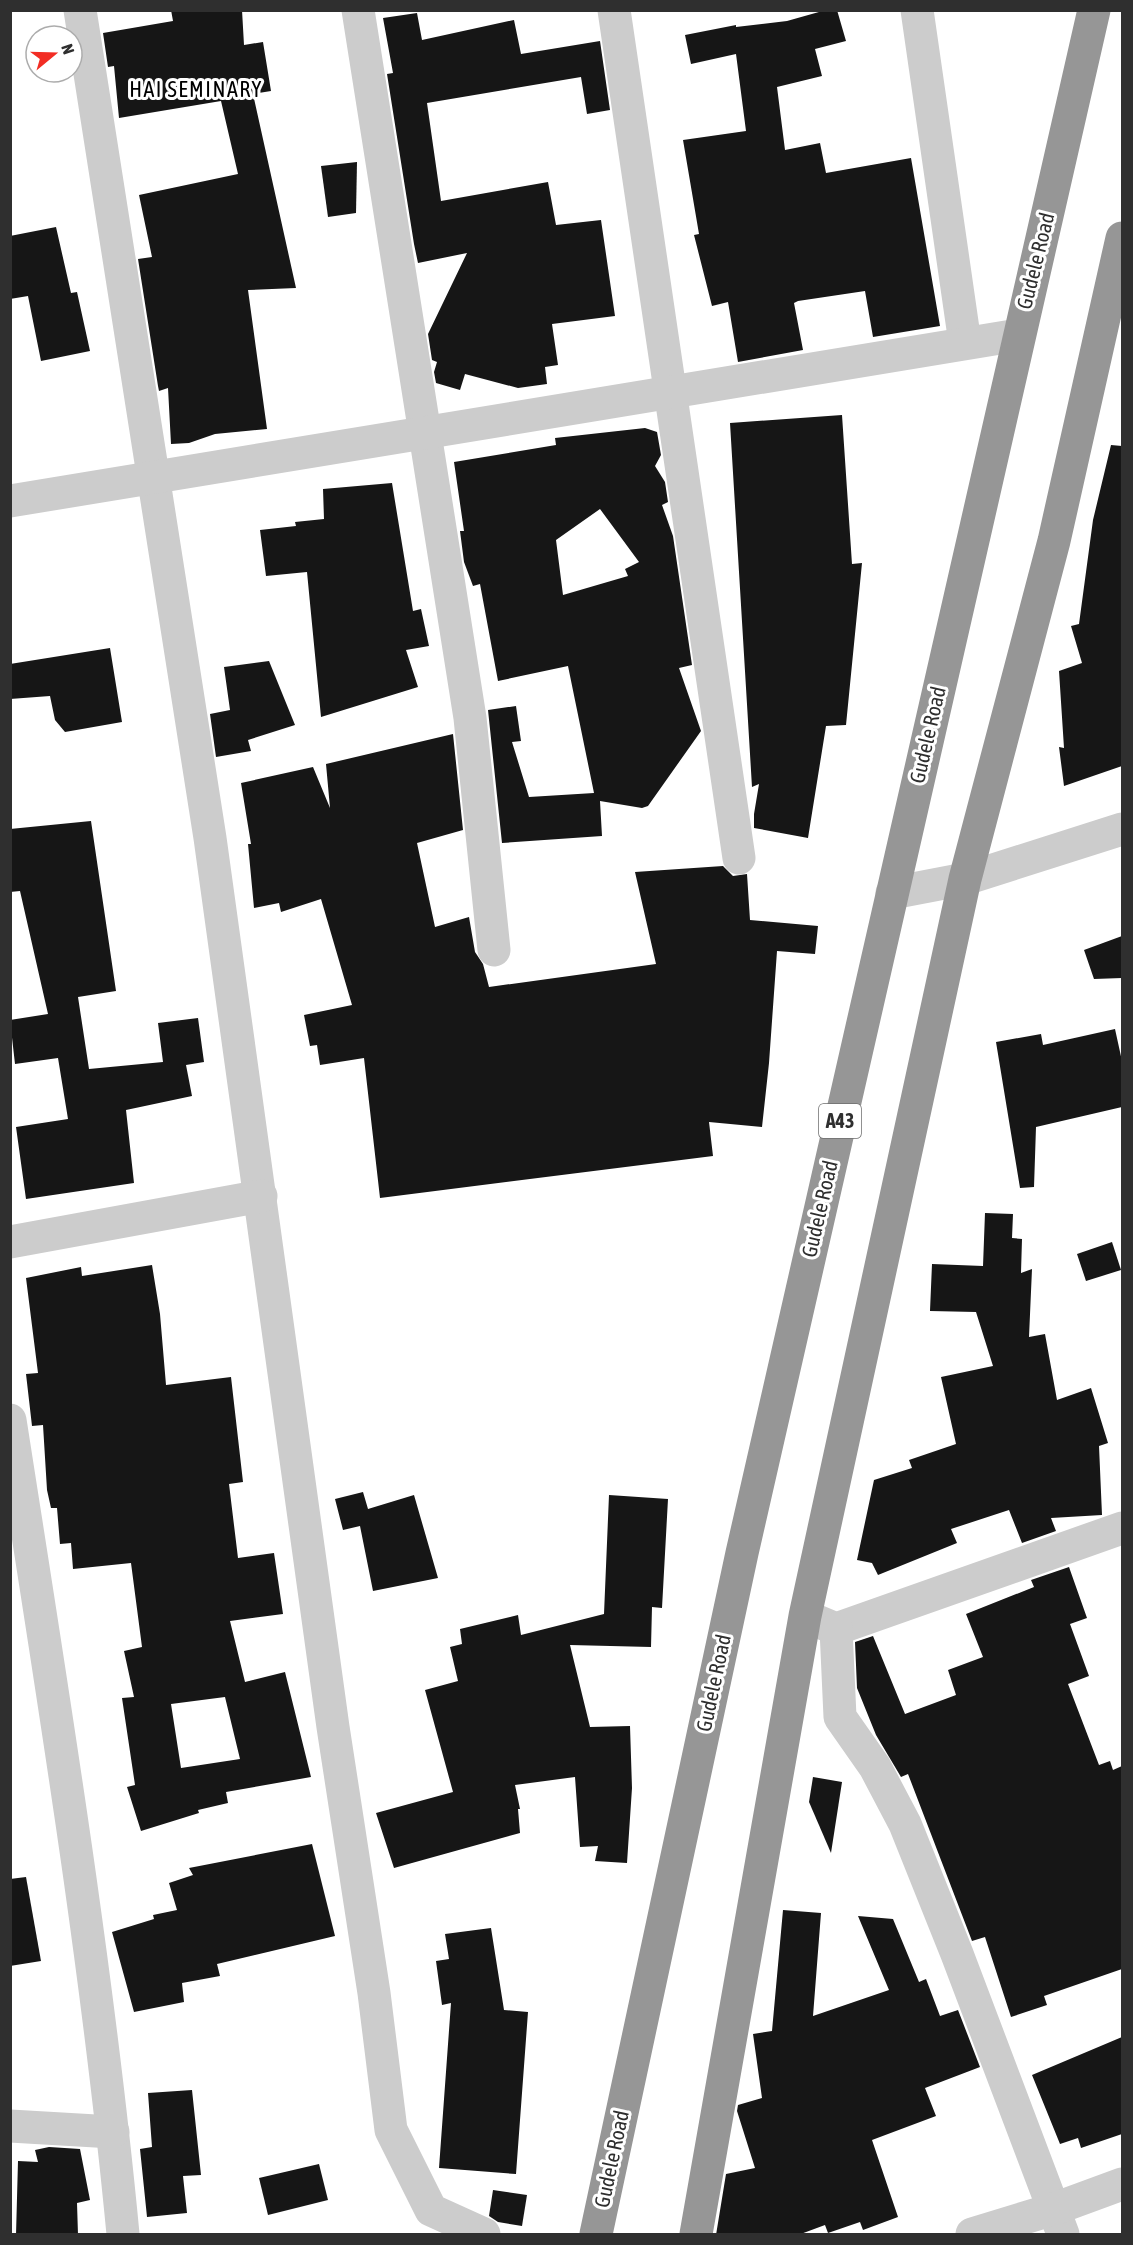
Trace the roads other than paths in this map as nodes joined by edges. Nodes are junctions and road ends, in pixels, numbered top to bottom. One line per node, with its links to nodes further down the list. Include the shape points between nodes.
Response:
1 (80, 10): 11 (street)
2 (358, 10): 10 (street)
3 (614, 10): 9 (street)
4 (917, 10): 8 (street)
5 (1094, 10): 7 (highway, Gudele Road / A43)
6 (1122, 238): 15 (highway, via 1054,541)
7 (1018, 335): 8 (street); 16 (highway, Gudele Road / A43)
8 (965, 343): 9 (street)
9 (671, 392): 10 (street); 14 (street)
10 (426, 432): 11 (street); 17 (street, via 470,718)
11 (153, 477): 12 (street); 18 (street)
12 (10, 501)
13 (1122, 829): 15 (street)
14 (738, 858)
15 (965, 879): 16 (street); 22 (highway)
16 (892, 892): 30 (highway, Gudele Road / A43, via 741,1553)
17 (494, 950)
18 (261, 1196): 19 (street); 29 (street, via 391,2130 431,2210)
19 (10, 1242)
20 (10, 1420): 25 (street)
21 (1122, 1527): 23 (street)
22 (805, 1616): 23 (street); 31 (highway)
23 (836, 1629): 27 (street, via 840,1717 875,1767 905,1824)
24 (10, 2126): 25 (street)
25 (113, 2132): 28 (street)
26 (1122, 2184): 27 (street)
27 (1058, 2222): 32 (street)
28 (123, 2235)
29 (484, 2235)
30 (596, 2235)
31 (696, 2235)
32 (972, 2235)

